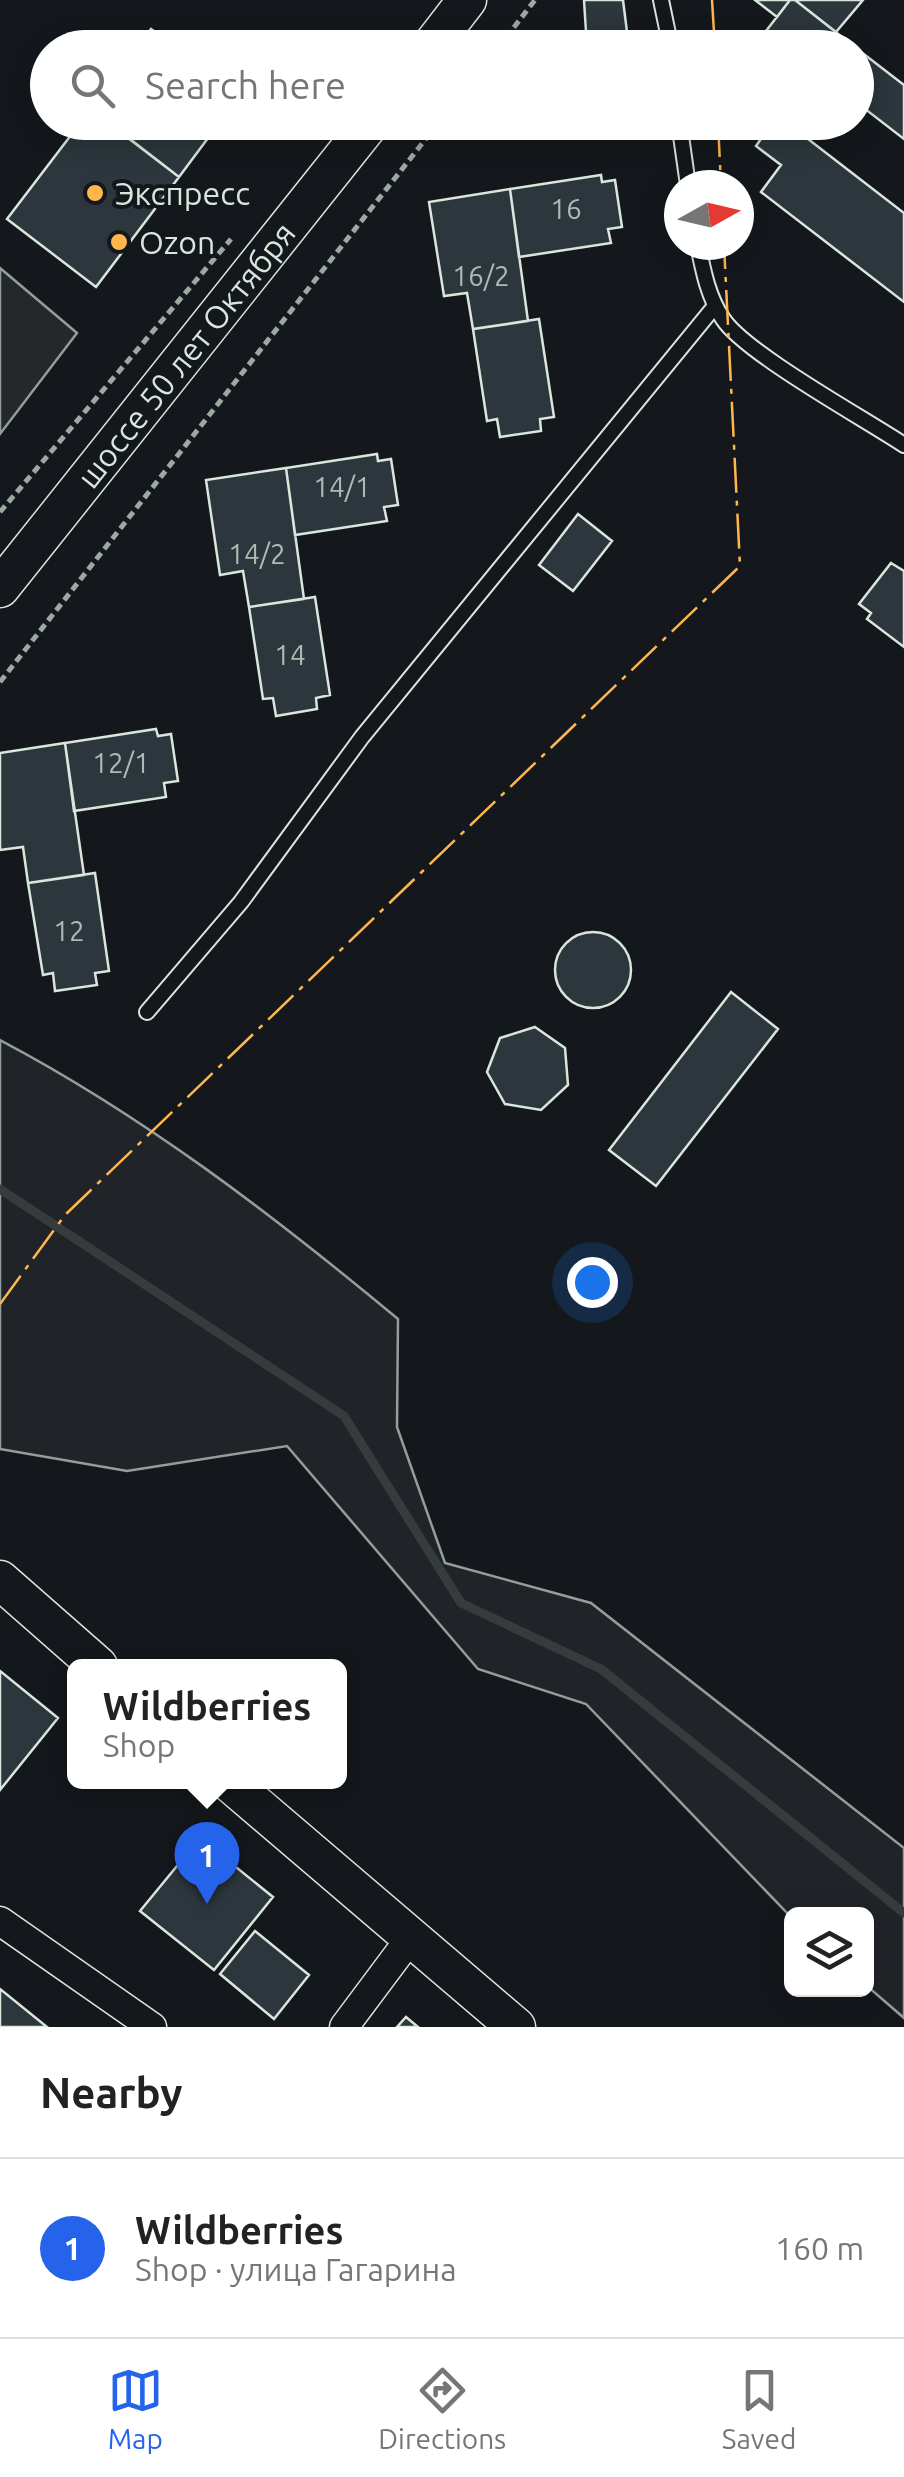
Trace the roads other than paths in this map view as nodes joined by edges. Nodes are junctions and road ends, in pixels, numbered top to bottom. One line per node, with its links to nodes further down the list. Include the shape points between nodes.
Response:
1 (468, 0): 3 (street)
2 (661, 0): 4 (lane)
3 (444, 30)
4 (667, 30)
5 (356, 140): 11 (street, шоссе 50 лет Октября)
6 (682, 140): 7 (lane)
7 (686, 170)
8 (702, 260): 9 (lane)
9 (715, 306): 10 (lane, via 726,324 775,361); 12 (lane)
10 (904, 445)
11 (2, 581)
12 (147, 1012)
13 (0, 1580): 14 (street)
14 (90, 1659)
15 (237, 1789): 17 (street)
16 (0, 1921): 18 (street)
17 (409, 1940): 19 (street); 20 (street)
18 (152, 2027)
19 (344, 2027)
20 (516, 2027)

